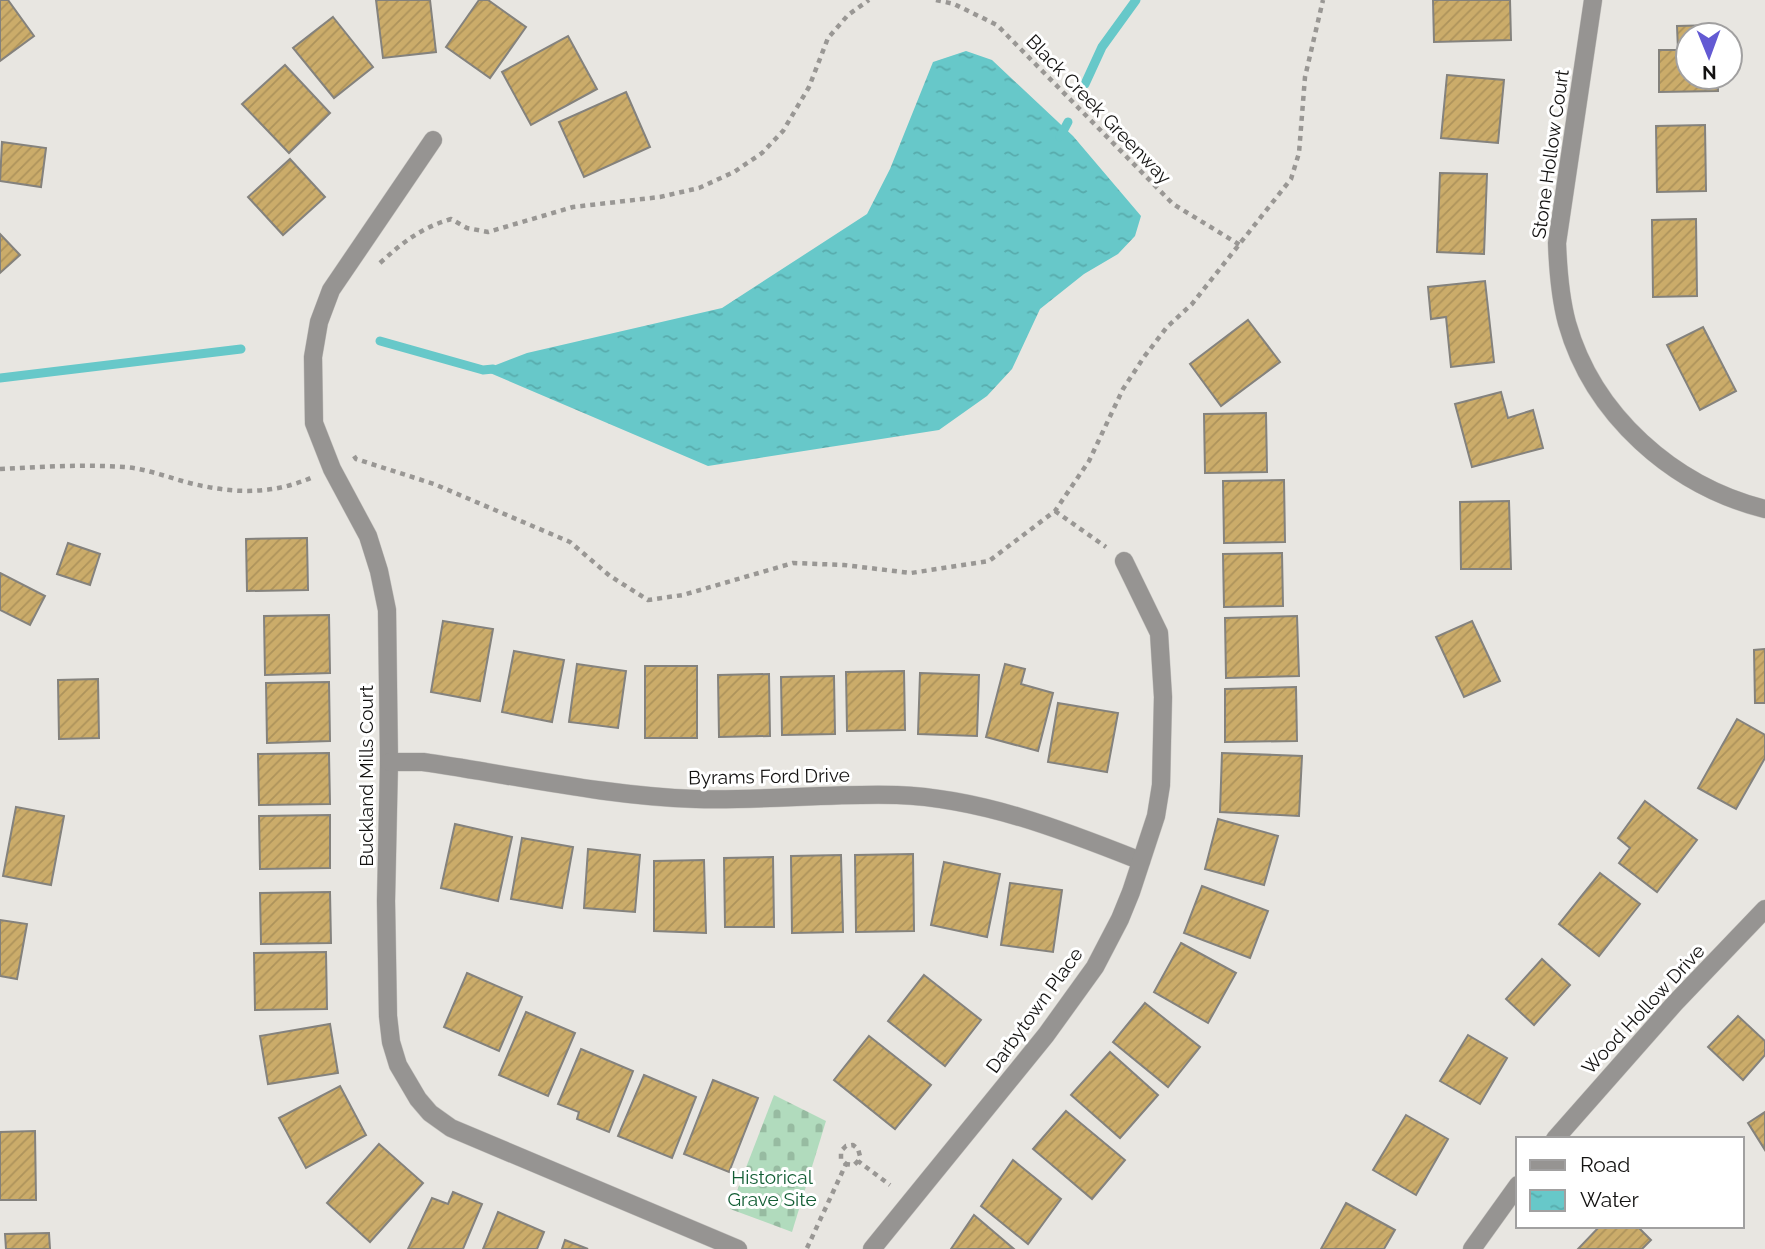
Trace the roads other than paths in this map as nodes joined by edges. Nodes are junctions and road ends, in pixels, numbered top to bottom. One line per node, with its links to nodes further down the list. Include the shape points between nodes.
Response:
1 (1592, 0): 3 (street, Stone Hollow Court, via 1557,243 1567,323 1587,369 1612,411 1632,433 1682,474)
2 (433, 140): 5 (street, Buckland Mills Court, via 331,290 313,357 314,424 368,536 387,610)
3 (1765, 509)
4 (1124, 561): 6 (street, Darbytown Place, via 1158,634 1163,696 1161,785)
5 (390, 762): 6 (street, Byrams Ford Drive, via 423,762 683,798 897,795 938,799 1052,827); 10 (street, Buckland Mills Court, via 388,1016 398,1065 418,1099 451,1128)
6 (1141, 861): 11 (street, Darbytown Place, via 1120,919 1094,967 1046,1035)
7 (1765, 909): 8 (street, Wood Hollow Drive)
8 (1557, 1137)
9 (1516, 1188): 12 (street)
10 (738, 1249)
11 (872, 1249)
12 (1472, 1249)

